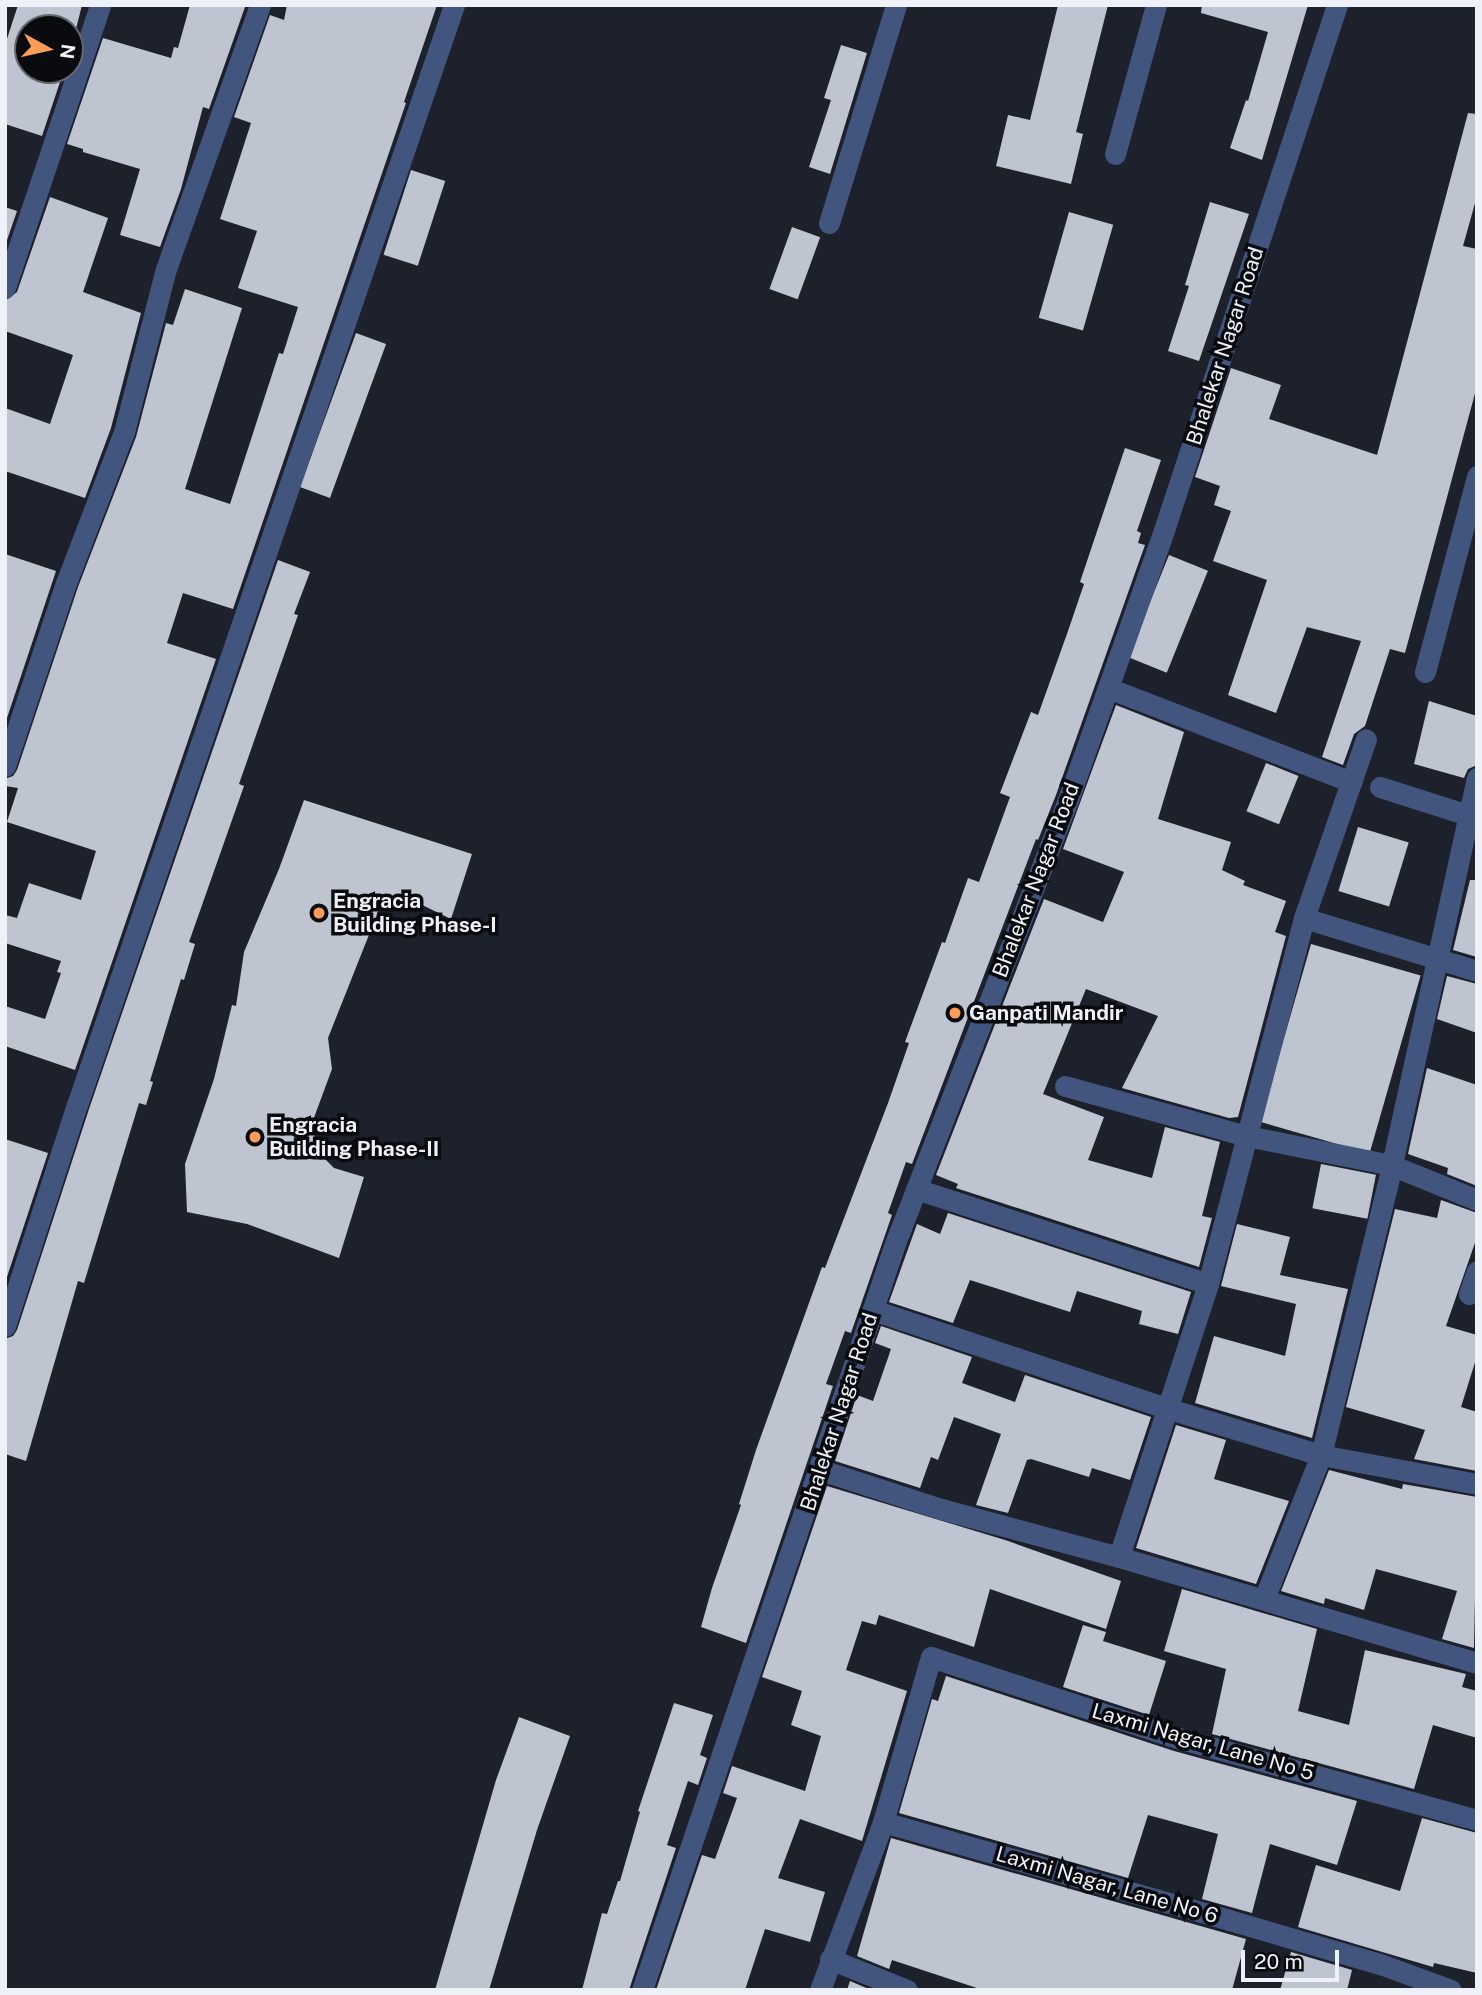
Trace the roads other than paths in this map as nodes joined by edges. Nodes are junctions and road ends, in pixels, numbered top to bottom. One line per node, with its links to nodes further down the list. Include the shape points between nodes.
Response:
1 (100, 5): 9 (street)
2 (260, 5): 14 (street, via 166,269 124,432 65,583)
3 (454, 5): 31 (street)
4 (896, 5): 8 (street)
5 (1156, 5): 7 (street)
6 (1337, 5): 12 (street, Bhalekar Nagar Road)
7 (1115, 154)
8 (829, 223)
9 (5, 288)
10 (1477, 476): 11 (street)
11 (1425, 672)
12 (1108, 688): 16 (street); 25 (street, Bhalekar Nagar Road)
13 (1366, 739): 16 (street)
14 (5, 766)
15 (1477, 778): 18 (street)
16 (1351, 782): 19 (street)
17 (1380, 787): 18 (street)
18 (1472, 816): 20 (street)
19 (1304, 918): 20 (street); 23 (street)
20 (1436, 958): 21 (street); 24 (street)
21 (1477, 971)
22 (1065, 1086): 23 (street)
23 (1247, 1136): 24 (street); 28 (street)
24 (1391, 1166): 26 (street); 33 (street)
25 (916, 1189): 28 (street); 30 (street, Bhalekar Nagar Road)
26 (1477, 1200)
27 (1477, 1271): 29 (street)
28 (1208, 1283): 32 (street)
29 (1469, 1294)
30 (873, 1310): 32 (street); 34 (street, Bhalekar Nagar Road)
31 (5, 1326)
32 (1167, 1408): 33 (street); 36 (street)
33 (1321, 1454): 35 (street); 37 (street)
34 (821, 1470): 36 (street, via 941,1509); 42 (street, Bhalekar Nagar Road)
35 (1477, 1484)
36 (1119, 1557): 37 (street)
37 (1264, 1599): 38 (street)
38 (1477, 1664)
39 (1477, 1820): 40 (street, Laxmi Nagar, Lane No 5, via 1178,1738 931,1657)
40 (883, 1822): 41 (street); 45 (street, Laxmi Nagar, Lane No 6, via 1255,1927)
41 (830, 1959): 43 (street); 44 (street)
42 (642, 1990)
43 (820, 1990)
44 (908, 1990)
45 (1451, 1990)

